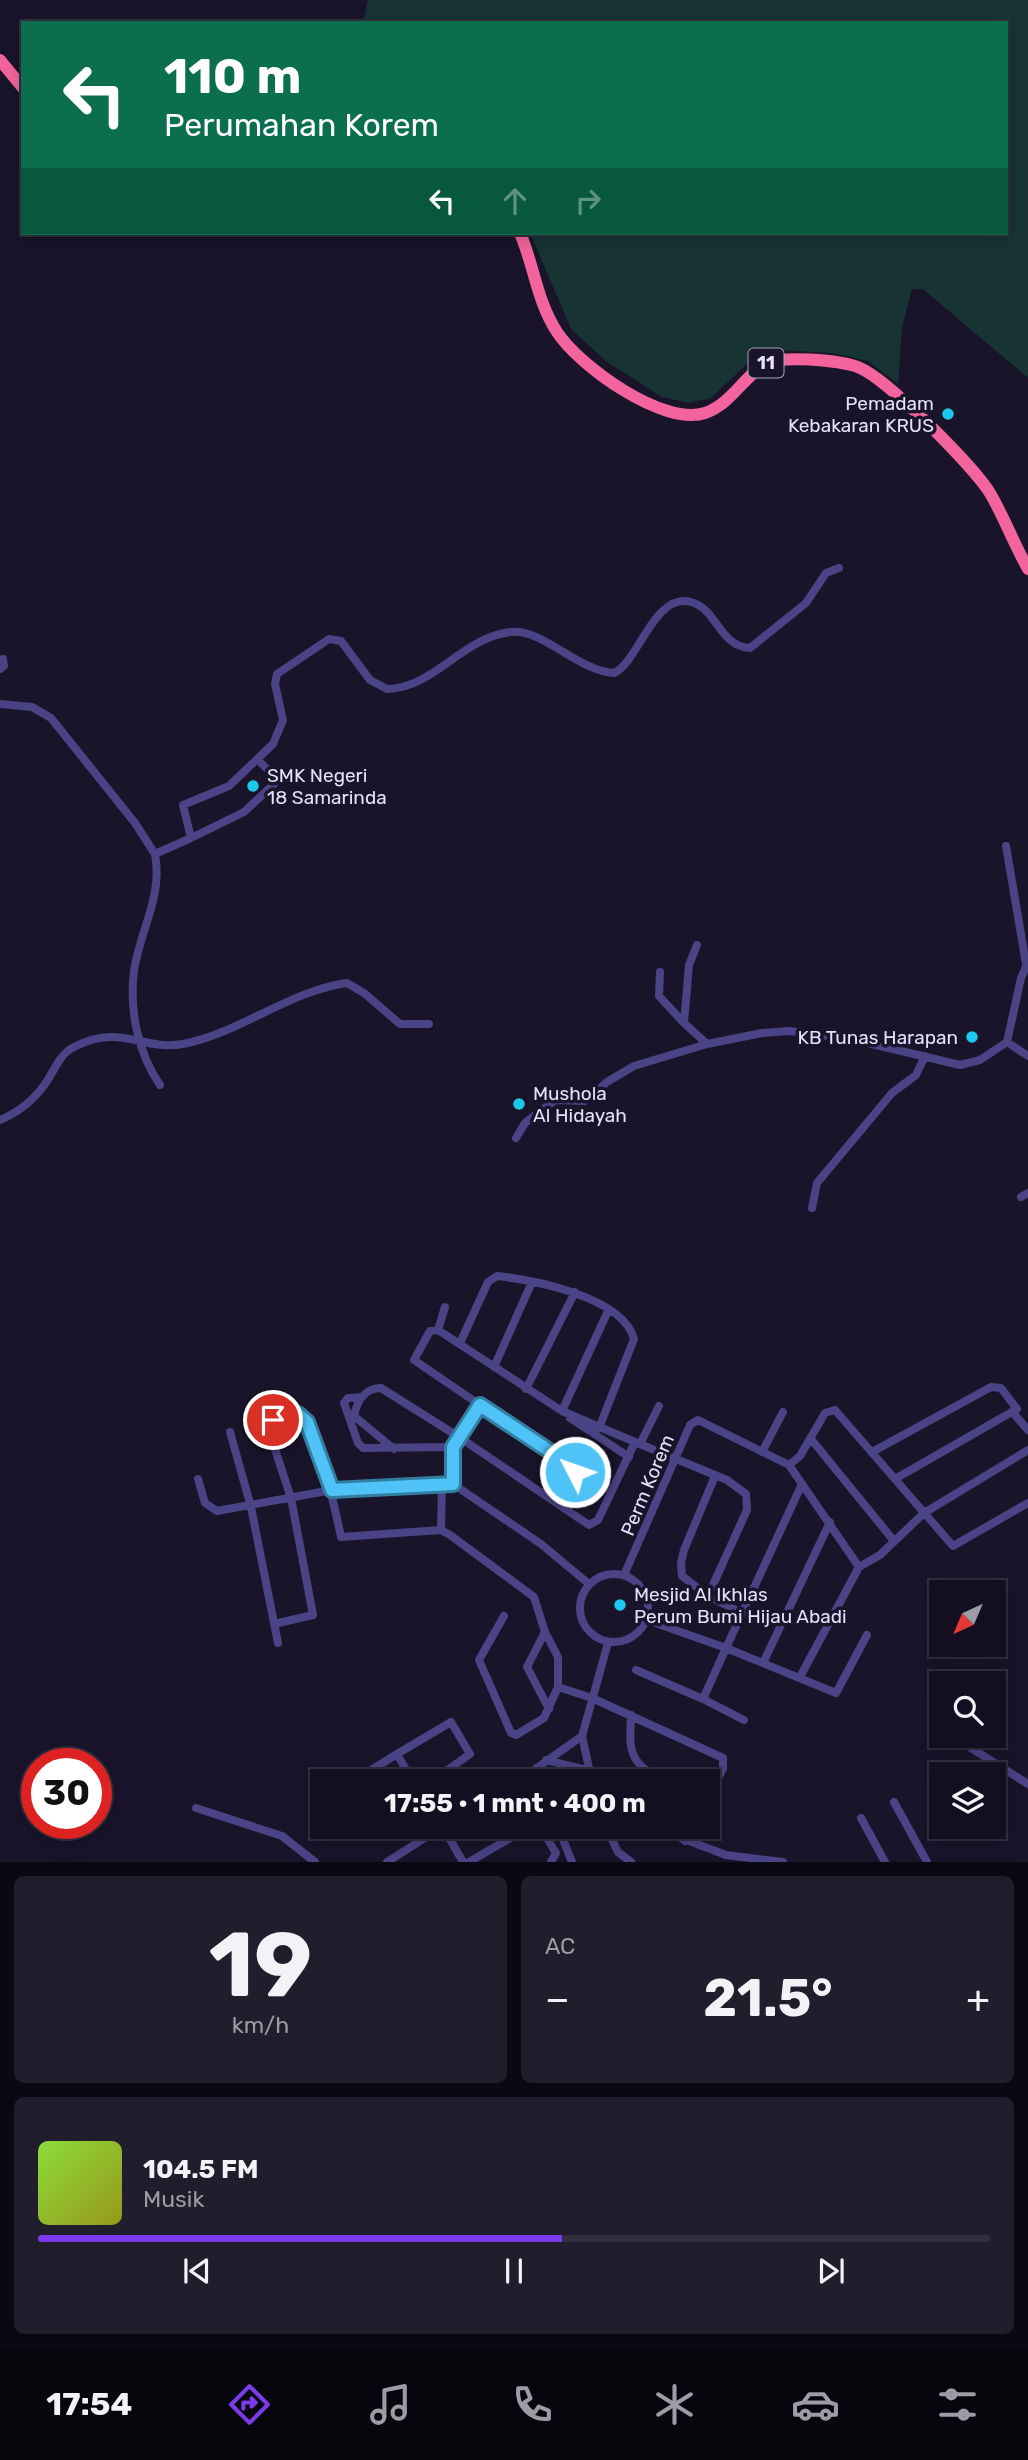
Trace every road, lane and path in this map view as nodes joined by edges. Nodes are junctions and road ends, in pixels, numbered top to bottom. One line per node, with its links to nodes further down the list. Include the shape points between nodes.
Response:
1 (0, 60): 2 (highway)
2 (21, 86)
3 (521, 235): 5 (highway, 11, via 557,332 588,363 661,410 674,415 705,412 729,399 772,361 848,364 881,381 981,480)
4 (839, 568): 9 (street, via 826,573 806,603 750,648 727,639 698,605 678,603 646,629 627,664 614,673 565,655 536,636 515,632 481,639 414,684 387,689 370,680 341,641 329,639 277,674 281,727 274,744)
5 (1028, 569)
6 (3, 659): 7 (street)
7 (0, 669)
8 (0, 704): 12 (street, via 32,707 51,718)
9 (258, 760): 10 (street, via 220,791 183,805); 10 (street, via 275,777 275,785 244,812)
10 (191, 838): 12 (street)
11 (1006, 846): 14 (street)
12 (155, 855): 18 (street, via 158,871 153,909 134,972)
13 (697, 945): 16 (street, via 690,961)
14 (1027, 963): 19 (street)
15 (660, 972): 16 (street, via 659,996)
16 (684, 1023): 20 (street)
17 (429, 1024): 18 (street, via 400,1024 347,983 202,1039 179,1044)
18 (137, 1038): 23 (street); 24 (street, via 98,1038 69,1049 30,1102)
19 (1007, 1042): 21 (street, via 968,1064); 22 (street)
20 (707, 1044): 21 (street, via 789,1031); 25 (street, via 634,1066 584,1101 560,1099 543,1107)
21 (925, 1056): 26 (street, via 916,1075 891,1093 817,1183)
22 (1028, 1056)
23 (160, 1085)
24 (0, 1120)
25 (516, 1138)
26 (812, 1208)
27 (532, 1282): 28 (street); 32 (street, via 496,1276 490,1280); 33 (street)
28 (575, 1292): 30 (street); 34 (street)
29 (444, 1307): 31 (street)
30 (608, 1311): 38 (street); 42 (street, via 634,1339)
31 (438, 1330): 32 (street); 36 (street, via 430,1331 414,1360)
32 (460, 1343): 33 (street)
33 (494, 1367): 34 (street)
34 (526, 1389): 38 (street)
35 (362, 1397): 41 (street); 41 (street, via 345,1400); 45 (street, via 370,1389 381,1388)
36 (480, 1405): 45 (street); 65 (street, via 573,1468 575,1475)
37 (659, 1406): 47 (street)
38 (564, 1411): 42 (street); 53 (street)
39 (783, 1412): 51 (street)
40 (1014, 1413): 43 (street); 52 (street, via 1017,1409 1001,1388 991,1387); 58 (street)
41 (352, 1417): 49 (street); 49 (street, via 363,1448)
42 (599, 1427): 47 (street)
43 (1028, 1430)
44 (230, 1432): 66 (street)
45 (459, 1437): 48 (street); 65 (street)
46 (811, 1439): 52 (street, via 825,1413 835,1410); 55 (street); 70 (street)
47 (638, 1443): 53 (street); 54 (street)
48 (453, 1447): 49 (street); 59 (street)
49 (394, 1448)
50 (1028, 1450): 67 (street)
51 (762, 1452): 54 (street, Perm Korem, via 698,1420 690,1425); 55 (street, Perm Korem)
52 (872, 1452): 58 (street)
53 (629, 1457): 65 (street, via 597,1523 589,1525)
54 (676, 1459): 56 (street); 72 (street, Perm Korem)
55 (789, 1465): 60 (street)
56 (715, 1476): 74 (street, via 681,1563 682,1576); 74 (street, via 742,1489 747,1510)
57 (198, 1479): 66 (street, via 212,1510)
58 (895, 1479): 67 (street)
59 (453, 1484): 61 (street); 73 (street, via 541,1544)
60 (802, 1484): 68 (street); 75 (street)
61 (442, 1485): 62 (street); 69 (street)
62 (332, 1490): 63 (street); 63 (street, via 307,1422 298,1414 268,1424); 69 (street, via 341,1537)
63 (291, 1498): 66 (street); 78 (street, via 313,1615)
64 (1028, 1503): 67 (street, via 953,1546)
65 (559, 1504)
66 (251, 1507): 78 (street)
67 (924, 1513): 70 (street)
68 (830, 1522): 71 (street); 84 (street)
69 (441, 1530): 79 (street, via 534,1597)
70 (894, 1541): 71 (street)
71 (859, 1567): 86 (street)
72 (624, 1575): 73 (street, via 612,1574); 77 (street, via 642,1588)
73 (589, 1584): 82 (street, via 580,1606 581,1619 596,1638)
74 (708, 1596): 75 (street)
75 (742, 1613): 83 (street)
76 (504, 1616): 90 (street, via 479,1660 511,1734 544,1718)
77 (647, 1620): 82 (street, via 632,1639); 83 (street)
78 (274, 1623): 81 (street)
79 (545, 1632): 87 (street, via 559,1663); 90 (street, via 527,1667)
80 (867, 1635): 86 (street, via 839,1692)
81 (278, 1643)
82 (608, 1643): 88 (street)
83 (726, 1648): 84 (street); 89 (street)
84 (763, 1662): 86 (street)
85 (636, 1670): 89 (street)
86 (800, 1677)
87 (558, 1687): 88 (street); 90 (street)
88 (592, 1698): 91 (street); 93 (street)
89 (704, 1699): 92 (street)
90 (549, 1709)
91 (634, 1717): 103 (street, via 629,1749); 104 (street, via 723,1758)
92 (744, 1720)
93 (582, 1736): 96 (street); 102 (street)
94 (971, 1748): 105 (street)
95 (397, 1754): 97 (street); 98 (street); 99 (street, via 454,1723 470,1754)
96 (546, 1760): 100 (street); 101 (street)
97 (373, 1769)
98 (406, 1769)
99 (449, 1769)
100 (534, 1769)
101 (582, 1769)
102 (590, 1769)
103 (644, 1769)
104 (720, 1774)
105 (1028, 1784)
106 (894, 1802): 126 (street)
107 (196, 1808): 117 (street, via 282,1836)
108 (861, 1818): 125 (street)
109 (423, 1839): 118 (street)
110 (449, 1839): 119 (street)
111 (507, 1839): 120 (street)
112 (547, 1839): 121 (street, via 556,1853)
113 (563, 1839): 122 (street)
114 (612, 1839): 123 (street, via 618,1852)
115 (680, 1839): 116 (street)
116 (685, 1841): 124 (street, via 726,1855)
117 (315, 1861)
118 (387, 1861)
119 (463, 1861)
120 (469, 1861)
121 (552, 1861)
122 (572, 1861)
123 (631, 1861)
124 (783, 1861)
125 (885, 1861)
126 (927, 1861)

